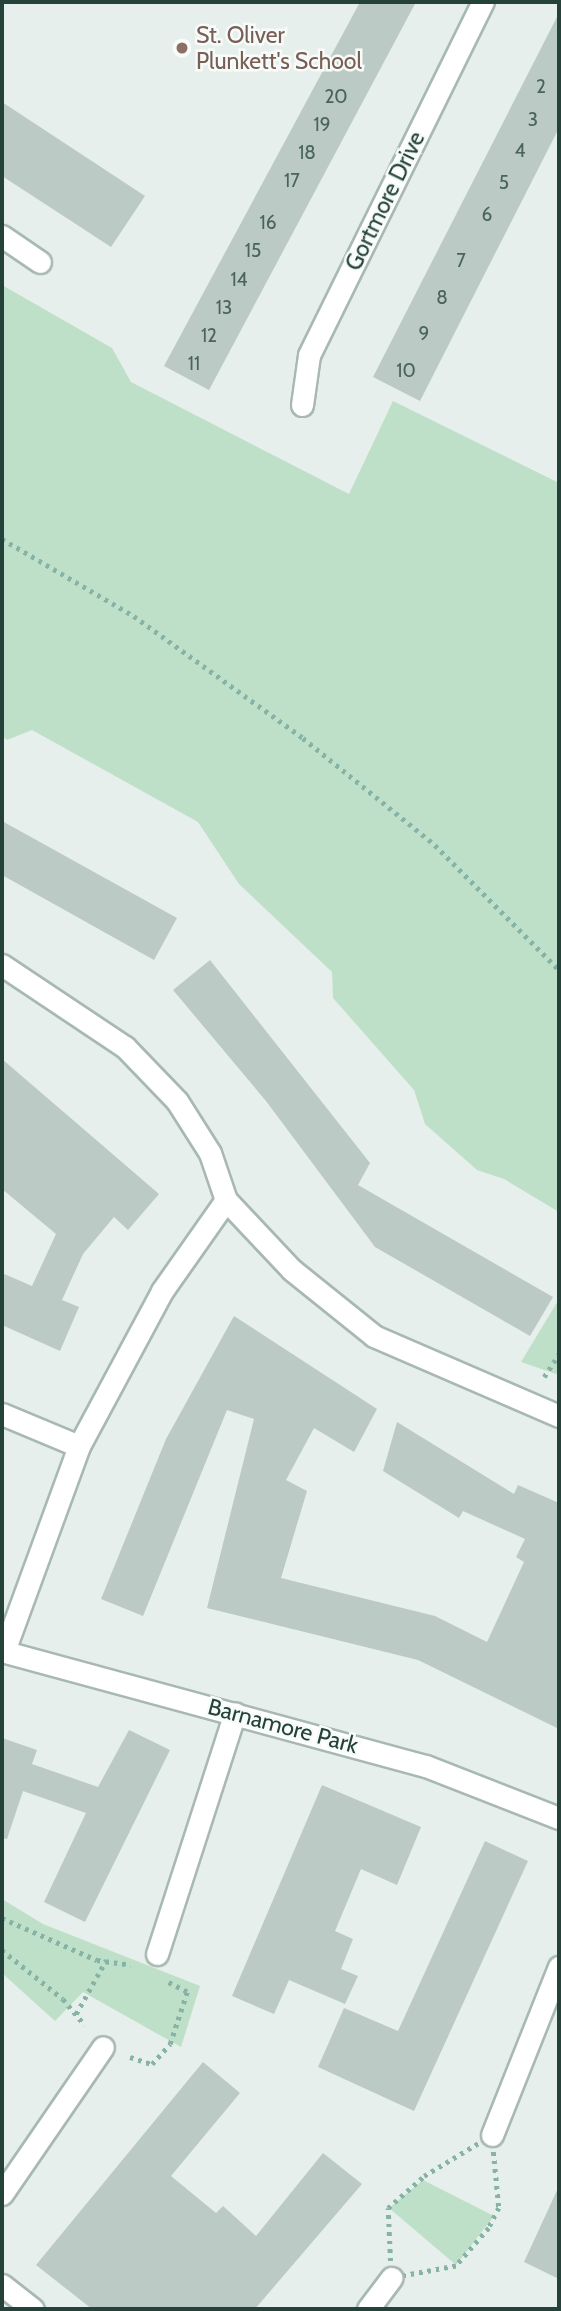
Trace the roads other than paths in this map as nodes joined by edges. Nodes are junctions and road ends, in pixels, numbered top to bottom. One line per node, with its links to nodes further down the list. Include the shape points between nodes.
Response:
1 (483, 2): 4 (street, Gortmore Drive, via 309,355)
2 (2, 236): 3 (street)
3 (40, 262)
4 (302, 405)
5 (2, 965): 6 (street, via 125,1047 177,1101 210,1153)
6 (226, 1200): 8 (street, via 292,1270 374,1336); 9 (street, via 162,1291)
7 (2, 1414): 9 (street)
8 (559, 1416)
9 (79, 1446): 10 (street)
10 (3, 1651): 11 (street, Barnamore Park)
11 (235, 1713): 12 (street, Barnamore Park, via 426,1766); 13 (street)
12 (559, 1818)
13 (157, 1954)
14 (559, 1967): 16 (street)
15 (103, 2047): 17 (street)
16 (492, 2134)
17 (2, 2194)
18 (391, 2278): 21 (street)
19 (2, 2285): 20 (street)
20 (33, 2309)
21 (368, 2309)

